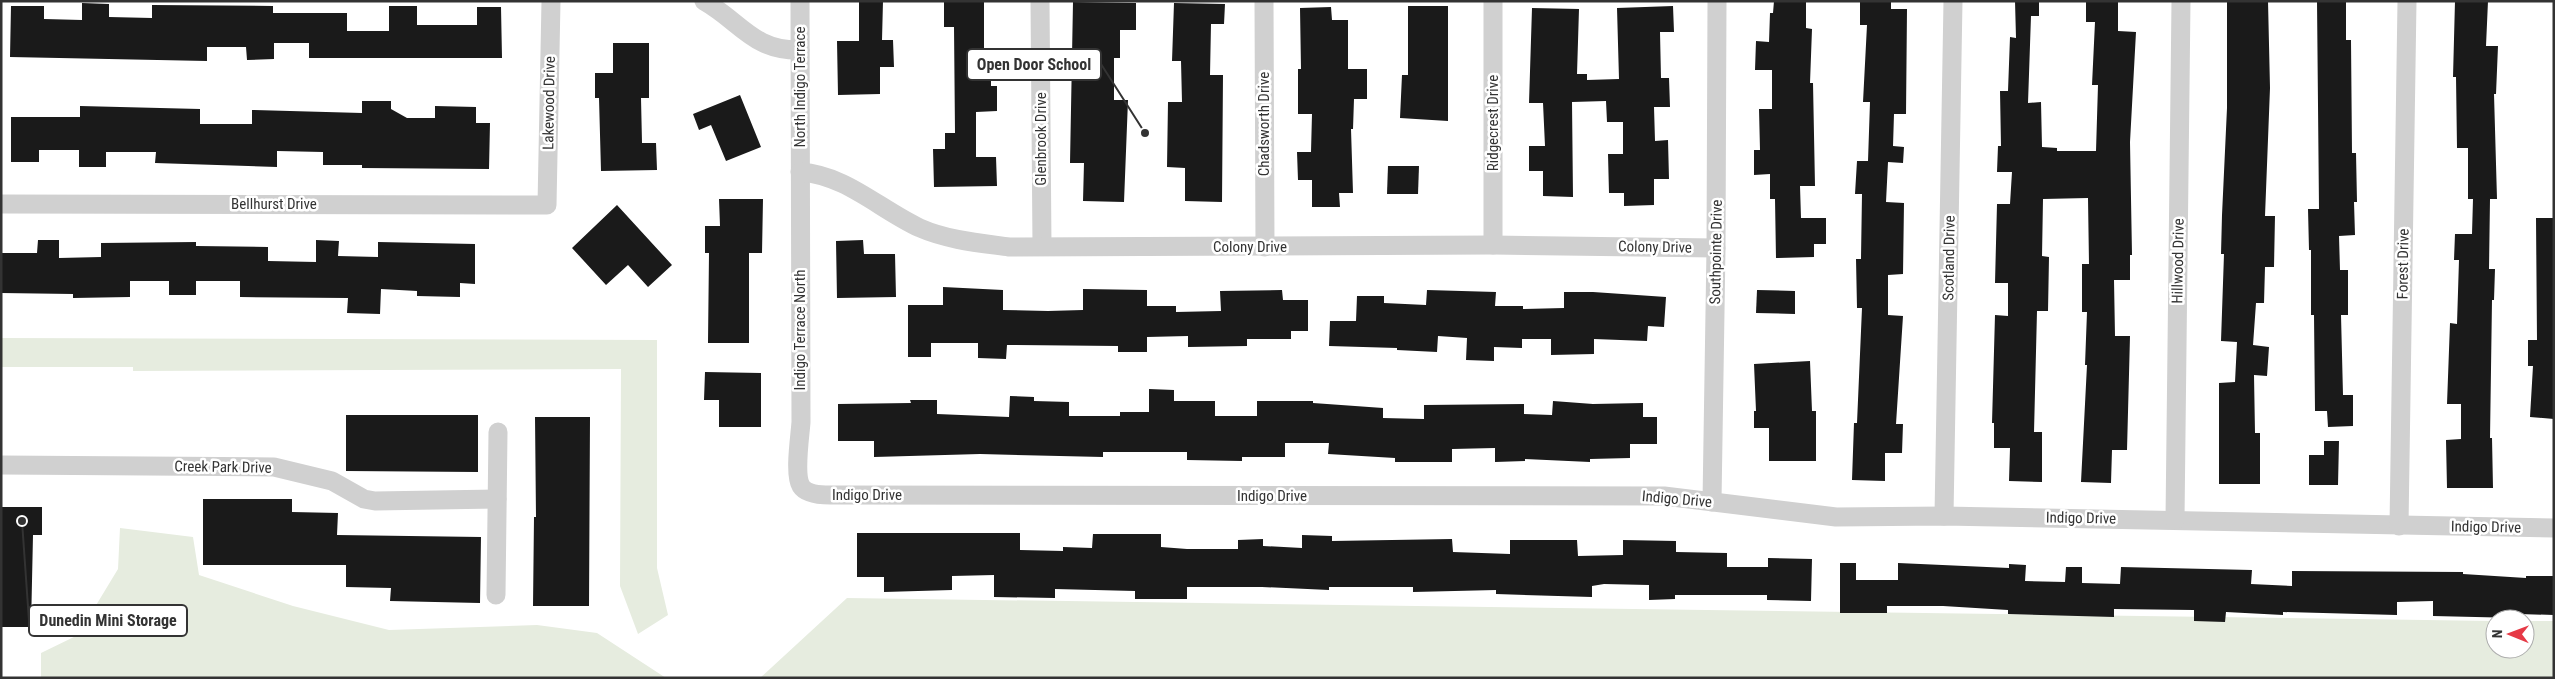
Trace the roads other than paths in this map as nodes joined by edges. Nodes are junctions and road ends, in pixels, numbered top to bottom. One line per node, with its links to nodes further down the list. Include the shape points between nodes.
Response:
1 (552, 1): 14 (street, Lakewood Drive)
2 (704, 1): 11 (street, via 755,40 771,48)
3 (800, 1): 11 (street, North Indigo Terrace)
4 (1040, 1): 16 (street, Glenbrook Drive)
5 (1264, 1): 17 (street, Chadsworth Drive)
6 (1493, 1): 15 (street, Ridgecrest Drive)
7 (1717, 1): 18 (street, Southpointe Drive)
8 (1953, 1): 24 (street, Scotland Drive)
9 (2182, 1): 25 (street, Hillwood Drive)
10 (2408, 1): 26 (street, Forest Drive)
11 (800, 50): 12 (street, North Indigo Terrace)
12 (800, 172): 16 (street, Colony Drive, via 832,177 921,228 968,242 1009,247); 21 (street, Indigo Terrace North, via 801,422 798,477)
13 (1, 204): 14 (street, Bellhurst Drive)
14 (547, 205)
15 (1493, 245): 17 (street, Colony Drive); 18 (street, Colony Drive)
16 (1042, 246): 17 (street, Colony Drive)
17 (1264, 247)
18 (1716, 248): 23 (street, Southpointe Drive)
19 (498, 432): 22 (street)
20 (1, 465): 22 (street, Creek Park Drive, via 274,467 332,481 364,499 375,501)
21 (801, 486): 23 (street, Indigo Drive, via 808,491 830,495 1664,496)
22 (497, 499): 28 (street)
23 (1712, 502): 24 (street, Indigo Drive, via 1836,517)
24 (1944, 516): 25 (street, Indigo Drive)
25 (2175, 520): 26 (street, Indigo Drive)
26 (2399, 526): 27 (street, Indigo Drive)
27 (2554, 528)
28 (496, 595)

